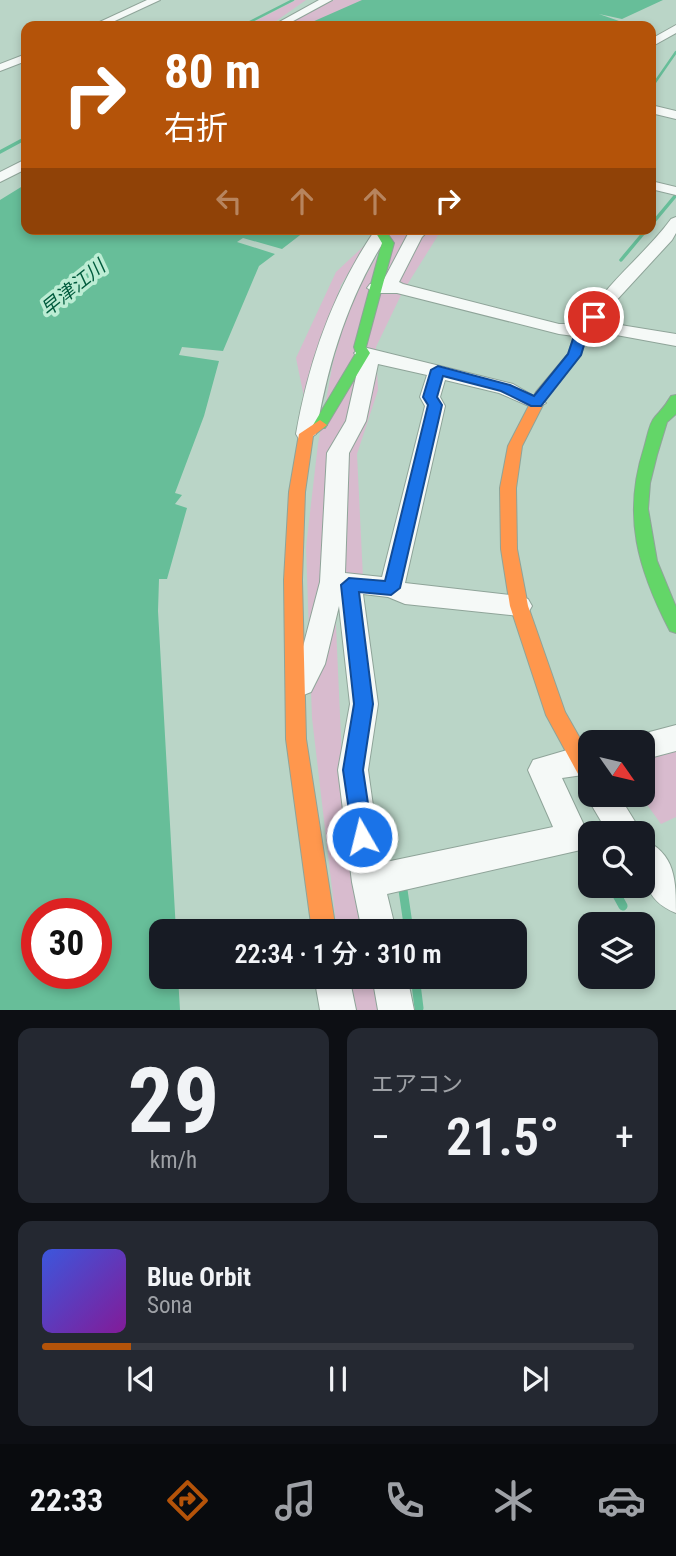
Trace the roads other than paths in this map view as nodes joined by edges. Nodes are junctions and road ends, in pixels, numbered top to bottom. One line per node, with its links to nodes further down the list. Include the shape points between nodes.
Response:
1 (155, 0): 5 (street)
2 (310, 0): 4 (street)
3 (327, 0): 4 (street)
4 (292, 18): 6 (street)
5 (107, 21)
6 (286, 21)
7 (676, 28): 8 (street)
8 (656, 41)
9 (669, 46): 10 (street)
10 (656, 50)
11 (21, 59): 12 (street)
12 (0, 68)
13 (656, 110): 14 (street)
14 (676, 115)
15 (21, 153): 16 (street)
16 (0, 162)
17 (21, 166): 18 (street)
18 (0, 178)
19 (656, 186): 20 (street)
20 (676, 191)
21 (662, 229): 27 (street, via 646,264 614,291)
22 (380, 235): 33 (street, via 345,296 320,367)
23 (385, 235): 25 (street, via 388,243)
24 (416, 235): 26 (street, via 390,283)
25 (376, 288): 26 (street); 29 (street, via 360,347)
26 (397, 288): 27 (street, via 559,329)
27 (586, 329): 28 (street, via 629,330); 32 (street, via 575,355)
28 (676, 340)
29 (366, 355): 30 (street); 33 (street, via 324,423); 34 (street, via 356,421 338,453)
30 (438, 370): 32 (street, via 506,388); 35 (street, via 430,397 435,405)
31 (676, 399): 37 (street, via 668,416 661,419 640,503 654,576)
32 (536, 402): 36 (street, via 515,446 508,488 509,549)
33 (306, 435): 38 (street, via 297,492 293,580)
34 (341, 583): 35 (street); 38 (street, via 313,664); 44 (street, via 364,704 353,770)
35 (391, 588): 36 (street, via 405,594)
36 (519, 606): 41 (street, via 556,715)
37 (676, 625)
38 (295, 696): 46 (street, via 296,739)
39 (676, 738): 40 (street)
40 (655, 744)
41 (578, 752)
42 (578, 763): 44 (street, via 543,770 574,838)
43 (655, 870): 45 (street)
44 (368, 882): 47 (street)
45 (676, 897)
46 (322, 919)
47 (376, 919)
48 (334, 989): 50 (street)
49 (392, 989): 51 (street)
50 (338, 1010)
51 (396, 1010)

